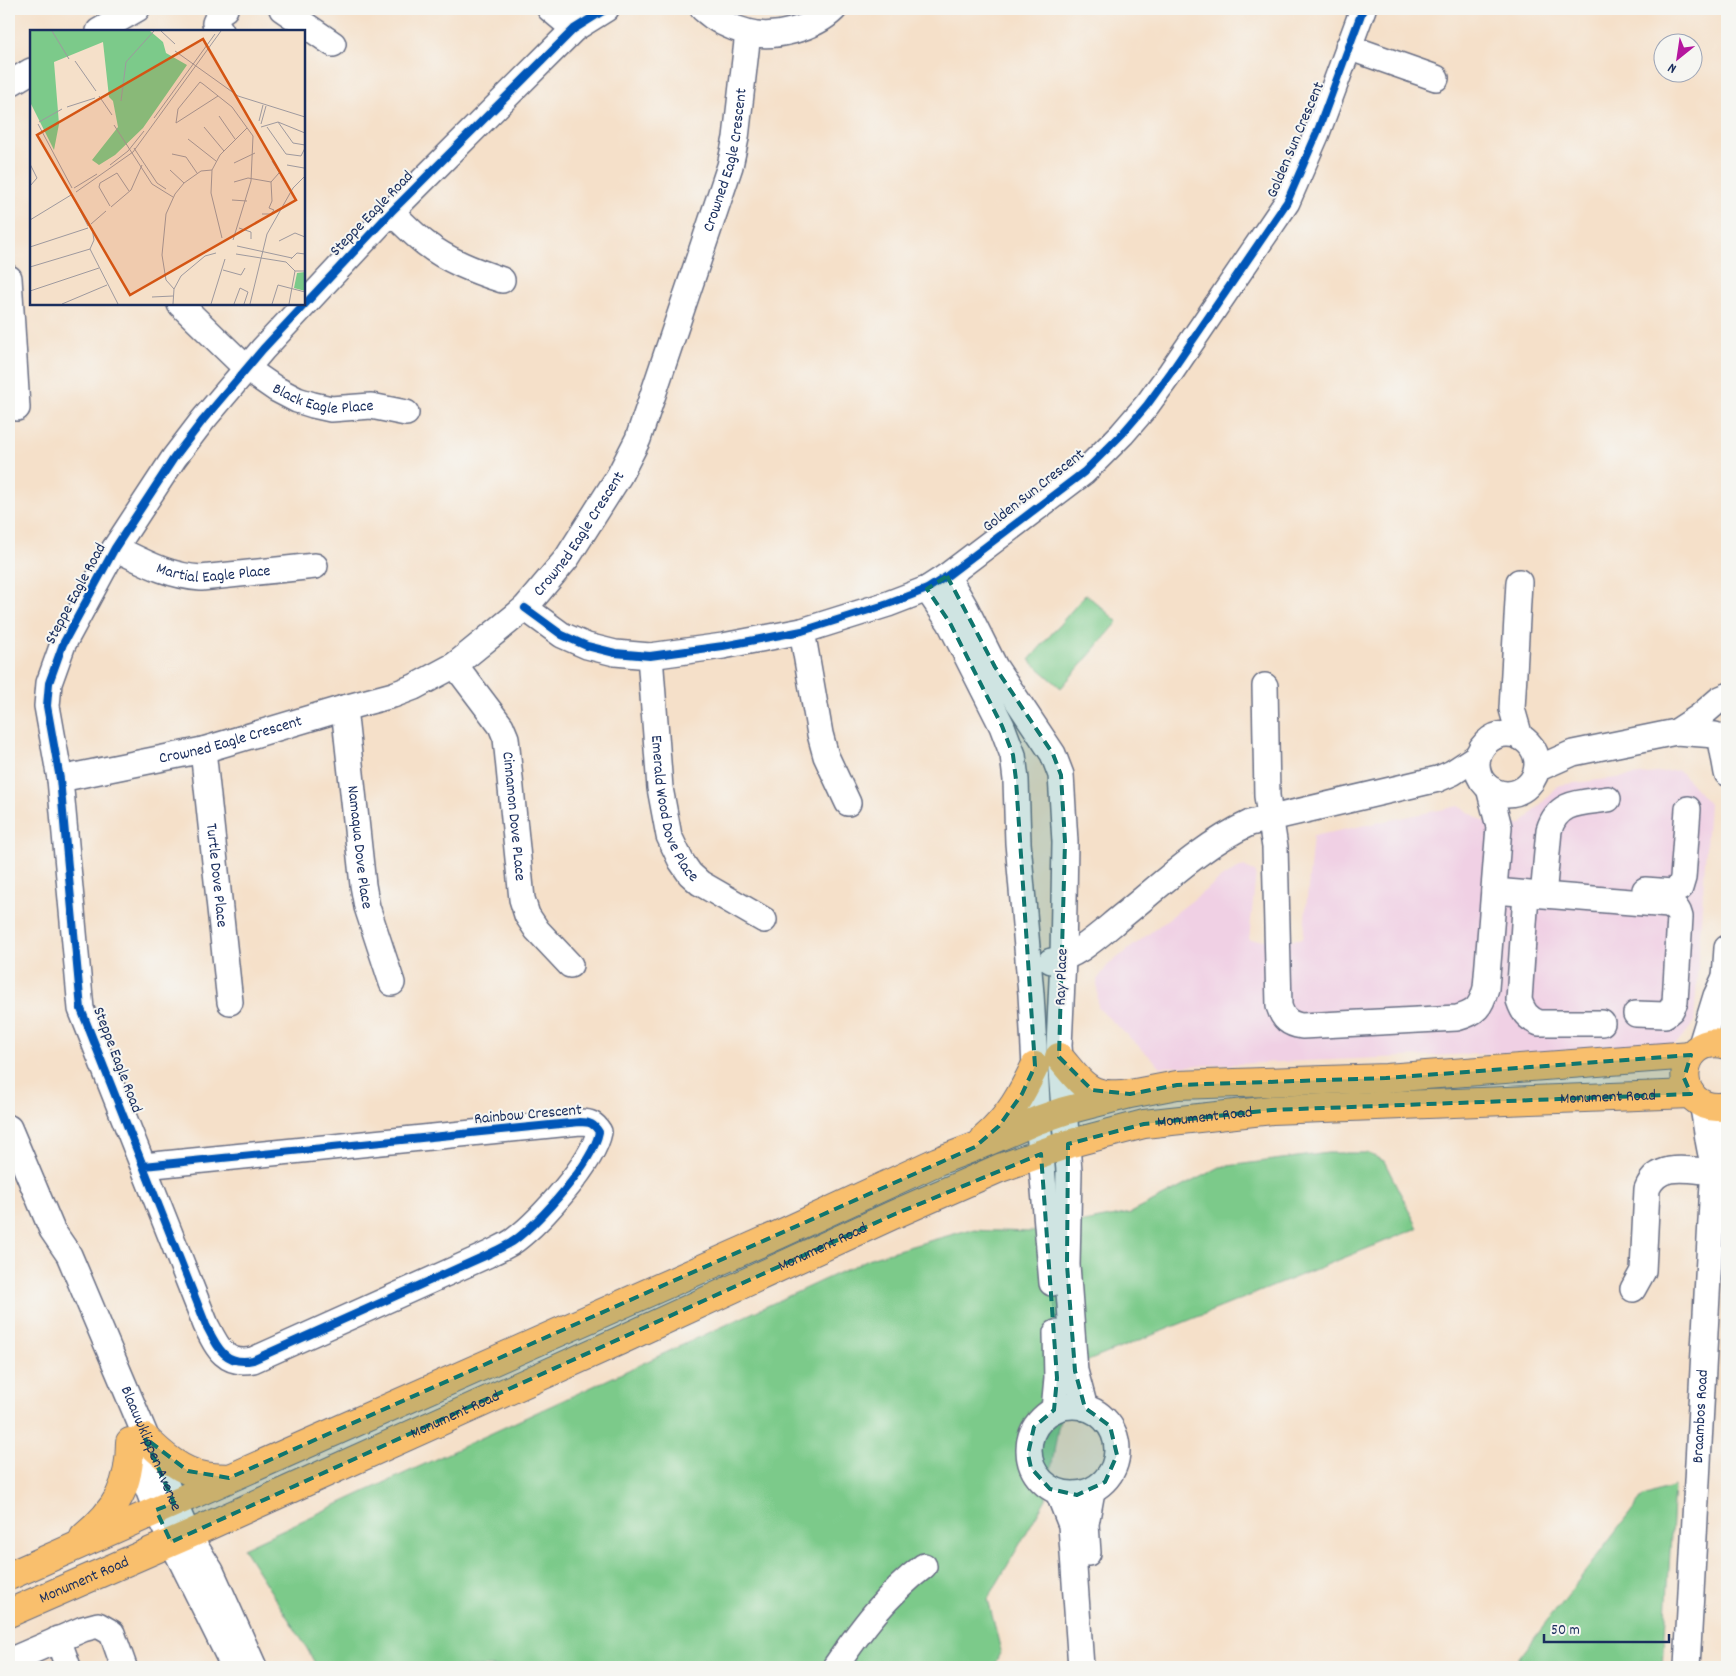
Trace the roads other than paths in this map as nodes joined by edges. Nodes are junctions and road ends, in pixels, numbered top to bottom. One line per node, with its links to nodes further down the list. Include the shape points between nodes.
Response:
1 (137, 9): 10 (street)
2 (225, 9): 11 (street, via 215,23)
3 (282, 9): 13 (street)
4 (550, 9): 9 (street)
5 (606, 9): 9 (street, Steppe Eagle Road)
6 (703, 9): 12 (street, via 713,18)
7 (834, 9): 12 (street, via 803,28 774,34)
8 (1363, 9): 14 (street, Golden Sun Crescent)
9 (574, 29): 18 (street, Steppe Eagle Road)
10 (101, 30)
11 (220, 30)
12 (748, 33): 31 (street, Crowned Eagle Crescent, via 730,166 638,439 619,476 567,558)
13 (333, 44)
14 (1348, 47): 16 (street); 29 (street, Golden Sun Crescent, via 1318,133 1287,202 1147,405 1084,472)
15 (30, 72): 17 (street)
16 (1436, 78)
17 (9, 84)
18 (391, 212): 20 (street, via 444,256); 24 (street, Steppe Eagle Road)
19 (9, 278): 22 (street)
20 (502, 280)
21 (30, 283): 22 (street)
22 (9, 286): 25 (street)
23 (181, 305): 24 (street, Black Eagle Place)
24 (247, 368): 26 (street, Black Eagle Place, via 276,388 313,405 331,409 371,406); 27 (street, Steppe Eagle Road, via 174,458)
25 (17, 408)
26 (406, 413)
27 (116, 548): 28 (street, Martial Eagle Place, via 167,573 188,578); 49 (street, Steppe Eagle Road, via 63,644 49,683 47,706)
28 (315, 566)
29 (937, 582): 32 (street, Golden Sun Crescent, via 888,604); 33 (street, Ray Place, via 950,623)
30 (1519, 582): 39 (street)
31 (526, 608): 34 (street, Golden Sun Crescent, via 562,635 587,646 615,654); 35 (street, Crowned Eagle Crescent)
32 (802, 631): 34 (street, Golden Sun Crescent); 54 (street, via 820,734 826,756)
33 (974, 650): 43 (street, Ray Place, via 995,667); 46 (street, Ray Place)
34 (650, 656): 60 (street, Emerald Wood Dove Place, via 660,788 669,836 681,861 700,883)
35 (455, 665): 38 (street, Crowned Eagle Crescent, via 414,687); 64 (street, Cinnamon Dove PLace, via 501,726 506,738 522,899 527,915)
36 (1266, 686): 56 (street, via 1267,796)
37 (1720, 701): 40 (street); 42 (street, via 1710,713 1710,721)
38 (344, 708): 44 (street, Crowned Eagle Crescent); 66 (street, Namaqua Dove Place, via 363,885)
39 (1512, 709): 41 (street); 45 (street)
40 (1676, 732): 42 (street); 45 (street, via 1573,754)
41 (1494, 736): 45 (street, via 1503,734); 47 (street, via 1481,748)
42 (1721, 739): 48 (street)
43 (1047, 746): 46 (street); 62 (street, Ray Place, via 1061,775 1065,842)
44 (203, 750): 49 (street, Crowned Eagle Crescent); 67 (street, Turtle Dove Place)
45 (1530, 752): 52 (street, via 1534,777 1522,790)
46 (1013, 754): 63 (street, Ray Place)
47 (1478, 756): 50 (street); 51 (street, via 1478,774)
48 (1727, 774)
49 (60, 779): 82 (street, Steppe Eagle Road, via 81,1009)
50 (1438, 779): 51 (street); 56 (street)
51 (1486, 785): 52 (street, via 1505,794); 57 (street)
52 (1514, 793): 57 (street)
53 (1608, 799): 59 (street, via 1566,806 1558,812 1549,830)
54 (848, 803)
55 (1688, 809): 59 (street, via 1683,878 1680,888 1673,892)
56 (1272, 819): 58 (street, via 1279,1006 1281,1014 1293,1024 1457,1018 1474,1012 1486,988); 62 (street, via 1250,823 1230,832)
57 (1499, 827): 58 (street)
58 (1494, 888): 59 (street)
59 (1535, 890): 68 (street, via 1669,905 1678,911 1675,1002 1665,1015); 69 (street, via 1519,1000 1524,1012 1539,1023)
60 (764, 920)
61 (1727, 948): 65 (street)
62 (1063, 959): 63 (street); 72 (street, Ray Place)
63 (1028, 964): 72 (street, Ray Place)
64 (570, 965)
65 (1726, 982): 71 (street, via 1716,996)
66 (392, 983)
67 (230, 1002)
68 (1636, 1014)
69 (1602, 1023)
70 (1727, 1045): 71 (main road, Monument Road, via 1710,1044)
71 (1695, 1052): 73 (main road, Monument Road, via 1386,1078 1177,1085); 74 (main road, via 1685,1066 1684,1078 1687,1089)
72 (1047, 1062): 73 (main road, via 1102,1094); 75 (street, Ray Place); 76 (street, Ray Place); 80 (main road, via 1011,1112)
73 (1130, 1094): 75 (main road, Monument Road)
74 (1707, 1101): 79 (main road, Monument Road, via 1272,1110 1144,1124); 83 (street, Braambos Road, via 1706,1122)
75 (1064, 1112): 76 (main road, Monument Road); 79 (street, Ray Place)
76 (1038, 1120): 80 (main road, Monument Road); 81 (street, Ray Place)
77 (9, 1128): 88 (street, Blaauwklippen Avenue, via 52,1230 69,1255)
78 (1727, 1128): 83 (street, Braambos Road)
79 (1068, 1144): 81 (main road, Monument Road); 86 (street, Ray Place, via 1069,1314 1075,1371)
80 (975, 1147): 89 (main road, Monument Road, via 938,1160 778,1235)
81 (1041, 1154): 87 (street, Ray Place, via 1055,1315 1057,1378); 93 (main road, Monument Road, via 1000,1168 895,1214)
82 (144, 1166): 85 (street, Steppe Eagle Road, via 206,1325); 85 (street, Rainbow Crescent, via 580,1122 589,1122 599,1132 581,1169 539,1219 514,1241 253,1360 231,1359)
83 (1714, 1168): 84 (street, via 1664,1170 1649,1182 1646,1189 1643,1271); 107 (street, Braambos Road)
84 (1633, 1289)
85 (222, 1352)
86 (1085, 1408): 87 (street, via 1070,1406); 90 (street, via 1099,1414 1110,1426 1116,1440 1113,1470 1105,1482)
87 (1054, 1410): 91 (street, via 1034,1426 1028,1454 1031,1468 1039,1480)
88 (138, 1440): 89 (main road, via 188,1471); 92 (street, Blaauwklippen Avenue); 94 (main road, via 121,1495 99,1524)
89 (229, 1478): 92 (main road, Monument Road)
90 (1092, 1491): 91 (street, via 1077,1495); 106 (street, via 1086,1524)
91 (1058, 1492): 105 (street, via 1070,1525)
92 (165, 1507): 93 (street, Blaauwklippen Avenue); 94 (main road, Monument Road)
93 (180, 1538): 97 (main road, Monument Road); 102 (street, Blaauwklippen Avenue); 103 (street, Blaauwklippen Avenue, via 211,1571)
94 (65, 1552): 96 (main road, Monument Road)
95 (924, 1566): 104 (street, via 875,1611)
96 (9, 1576)
97 (9, 1613)
98 (58, 1639): 99 (street); 100 (street); 101 (street, via 98,1625 112,1632)
99 (16, 1662)
100 (68, 1667)
101 (124, 1667)
102 (234, 1667)
103 (254, 1667)
104 (835, 1667)
105 (1081, 1667)
106 (1096, 1667)
107 (1687, 1667)

